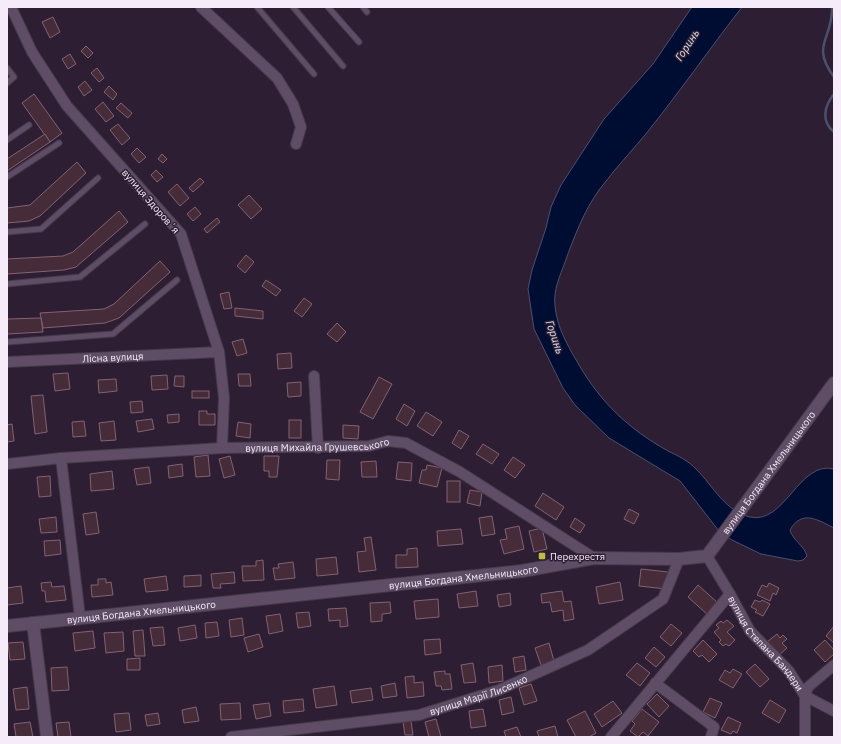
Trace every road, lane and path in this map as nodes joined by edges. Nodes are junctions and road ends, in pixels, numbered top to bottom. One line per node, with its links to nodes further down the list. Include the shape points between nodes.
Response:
1 (11, 7): 24 (street, вулиця Здоровʼя, via 32,52 68,106 181,234)
2 (201, 7): 16 (street, via 277,78 293,104 301,127)
3 (257, 7): 11 (lane)
4 (293, 7): 9 (lane)
5 (328, 7): 8 (lane)
6 (362, 7): 7 (lane)
7 (367, 12)
8 (359, 42)
9 (343, 66)
10 (7, 68): 12 (lane, via 14,77)
11 (314, 74)
12 (7, 83)
13 (28, 125): 14 (lane)
14 (7, 140)
15 (59, 143): 17 (lane)
16 (296, 144)
17 (7, 177)
18 (98, 178): 20 (lane, via 41,229)
19 (146, 224): 22 (lane, via 80,277)
20 (7, 232)
21 (177, 280): 23 (lane, via 113,334)
22 (7, 284)
23 (7, 342)
24 (219, 352): 25 (street, Лісна вулиця); 28 (street, вулиця Здоровʼя, via 224,398)
25 (7, 362)
26 (314, 376): 29 (street)
27 (834, 383): 32 (street, вулиця Богдана Хмельницького)
28 (222, 448): 29 (street, вулиця Михайла Грушевського); 30 (street, вулиця Михайла Грушевського)
29 (318, 448): 33 (street, вулиця Михайла Грушевського, via 369,446 388,441 406,443 460,472)
30 (61, 458): 31 (street, вулиця Михайла Грушевського); 36 (street)
31 (7, 464)
32 (707, 556): 34 (street, вулиця Богдана Хмельницького); 35 (street, вулиця Степана Бандери)
33 (594, 558): 34 (street, вулиця Богдана Хмельницького); 36 (street, вулиця Богдана Хмельницького, via 522,572)
34 (679, 559): 44 (street, вулиця Марії Лисенко, via 663,599 588,650 500,690 419,715)
35 (730, 594): 40 (street); 41 (street, вулиця Степана Бандери, via 750,631 789,671)
36 (80, 617): 37 (street, вулиця Богдана Хмельницького)
37 (33, 623): 38 (street, вулиця Богдана Хмельницького); 43 (street)
38 (7, 626)
39 (834, 665): 41 (street, via 808,687)
40 (656, 683): 45 (street); 46 (street, via 714,727)
41 (805, 696): 42 (street); 47 (street, вулиця Степана Бандери)
42 (834, 711)
43 (47, 737)
44 (231, 737)
45 (611, 737)
46 (710, 737)
47 (805, 737)

